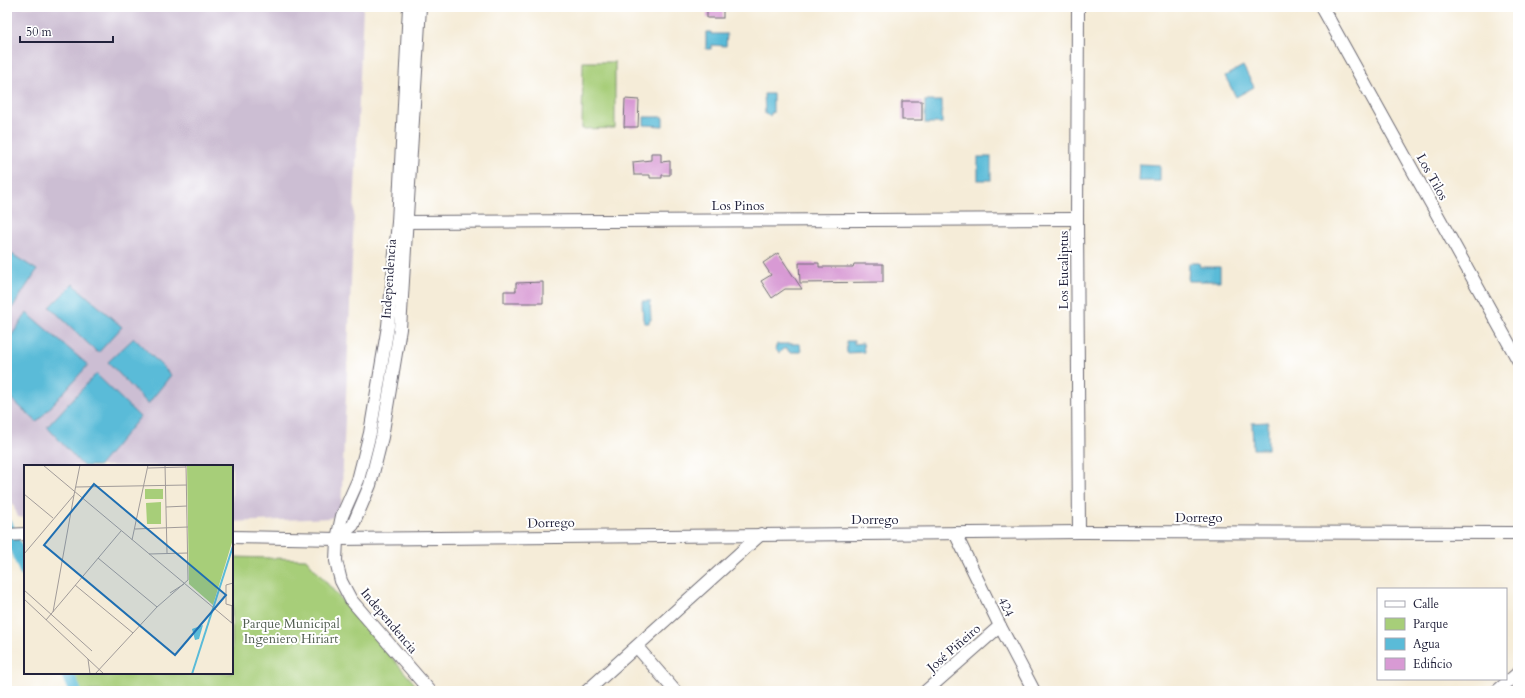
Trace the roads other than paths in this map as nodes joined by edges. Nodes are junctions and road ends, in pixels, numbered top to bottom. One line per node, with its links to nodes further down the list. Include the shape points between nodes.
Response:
1 (409, 7): 6 (street, Independencia)
2 (420, 7): 6 (street, Independencia)
3 (1078, 7): 5 (street, Los Eucaliptus)
4 (1322, 7): 7 (street, Los Tilos)
5 (1077, 219): 6 (street, Los Pinos); 8 (street, Los Eucaliptus)
6 (403, 222): 15 (street, Independencia, via 400,329 382,437 370,485 353,525)
7 (1518, 360)
8 (1079, 532): 9 (street, Dorrego); 10 (street, Dorrego)
9 (1518, 532)
10 (955, 533): 12 (street, Dorrego); 16 (street, 424)
11 (24, 534): 13 (street)
12 (761, 534): 15 (street, Dorrego); 17 (street)
13 (7, 535)
14 (233, 537): 15 (street, Dorrego)
15 (337, 539): 19 (street, Independencia, via 336,561 340,581 351,600)
16 (1000, 626): 22 (street, José Piñeiro); 23 (street, 424)
17 (637, 647): 20 (street); 21 (street)
18 (1518, 673): 24 (street)
19 (430, 691)
20 (587, 691)
21 (675, 691)
22 (926, 691)
23 (1034, 691)
24 (1497, 691)

